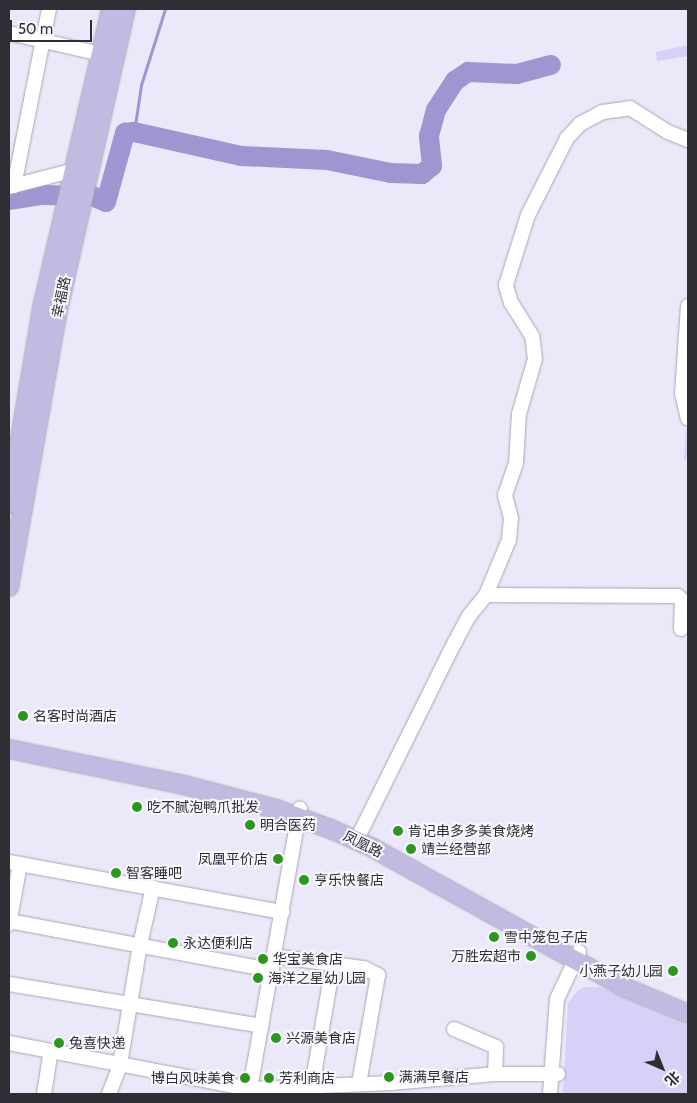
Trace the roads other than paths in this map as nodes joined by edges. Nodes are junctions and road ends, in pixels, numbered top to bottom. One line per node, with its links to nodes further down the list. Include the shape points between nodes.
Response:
1 (49, 9): 5 (street)
2 (111, 9): 6 (main road, 幸福路)
3 (126, 9): 8 (main road, 幸福路)
4 (9, 33): 5 (street)
5 (42, 42): 6 (street); 9 (street)
6 (101, 54): 8 (main road, 幸福路)
7 (688, 140): 15 (street, via 668,132 630,108 603,112 580,124 567,138 528,215 506,285 511,303 532,336 534,360 519,414 516,463 505,495 511,518 509,540)
8 (77, 181): 9 (street); 10 (main road, 幸福路)
9 (11, 186)
10 (71, 214): 13 (main road, 幸福路, via 43,304); 14 (main road, 幸福路)
11 (688, 306): 12 (street, via 682,393)
12 (688, 418)
13 (9, 504)
14 (9, 587)
15 (486, 595): 16 (street, via 678,596 682,600); 20 (street, via 469,616 455,642)
16 (681, 629)
17 (9, 737): 19 (main road, 凤凰路, via 210,784)
18 (9, 749): 19 (main road, 凤凰路, via 184,785)
19 (303, 814): 20 (main road, 凤凰路); 23 (street); 27 (street); 28 (main road, 凤凰路)
20 (359, 834): 28 (main road, 凤凰路)
21 (14, 863): 22 (street); 24 (street)
22 (153, 887): 23 (street); 26 (street)
23 (282, 912): 30 (street)
24 (9, 920): 25 (street); 26 (street)
25 (9, 924)
26 (140, 945): 30 (street); 32 (street)
27 (280, 957): 29 (street); 45 (street)
28 (580, 958): 33 (main road, 凤凰路); 34 (main road, 凤凰路, via 624,987); 42 (street, via 557,999)
29 (333, 964): 43 (street, via 364,968 375,972 379,980); 44 (street)
30 (272, 970): 35 (street)
31 (9, 984): 32 (street)
32 (129, 1003): 35 (street); 40 (street)
33 (688, 1004)
34 (688, 1014)
35 (262, 1026): 45 (street)
36 (454, 1029): 41 (street, via 496,1047)
37 (9, 1043): 40 (street)
38 (9, 1050): 39 (street)
39 (50, 1057): 40 (street); 47 (street)
40 (119, 1067): 45 (street); 48 (street)
41 (495, 1074): 42 (street); 43 (street)
42 (554, 1083): 46 (street, via 492,1081)
43 (359, 1084): 44 (street)
44 (312, 1086): 45 (street)
45 (250, 1092)
46 (343, 1093): 49 (street)
47 (44, 1094)
48 (110, 1094)
49 (279, 1094)

